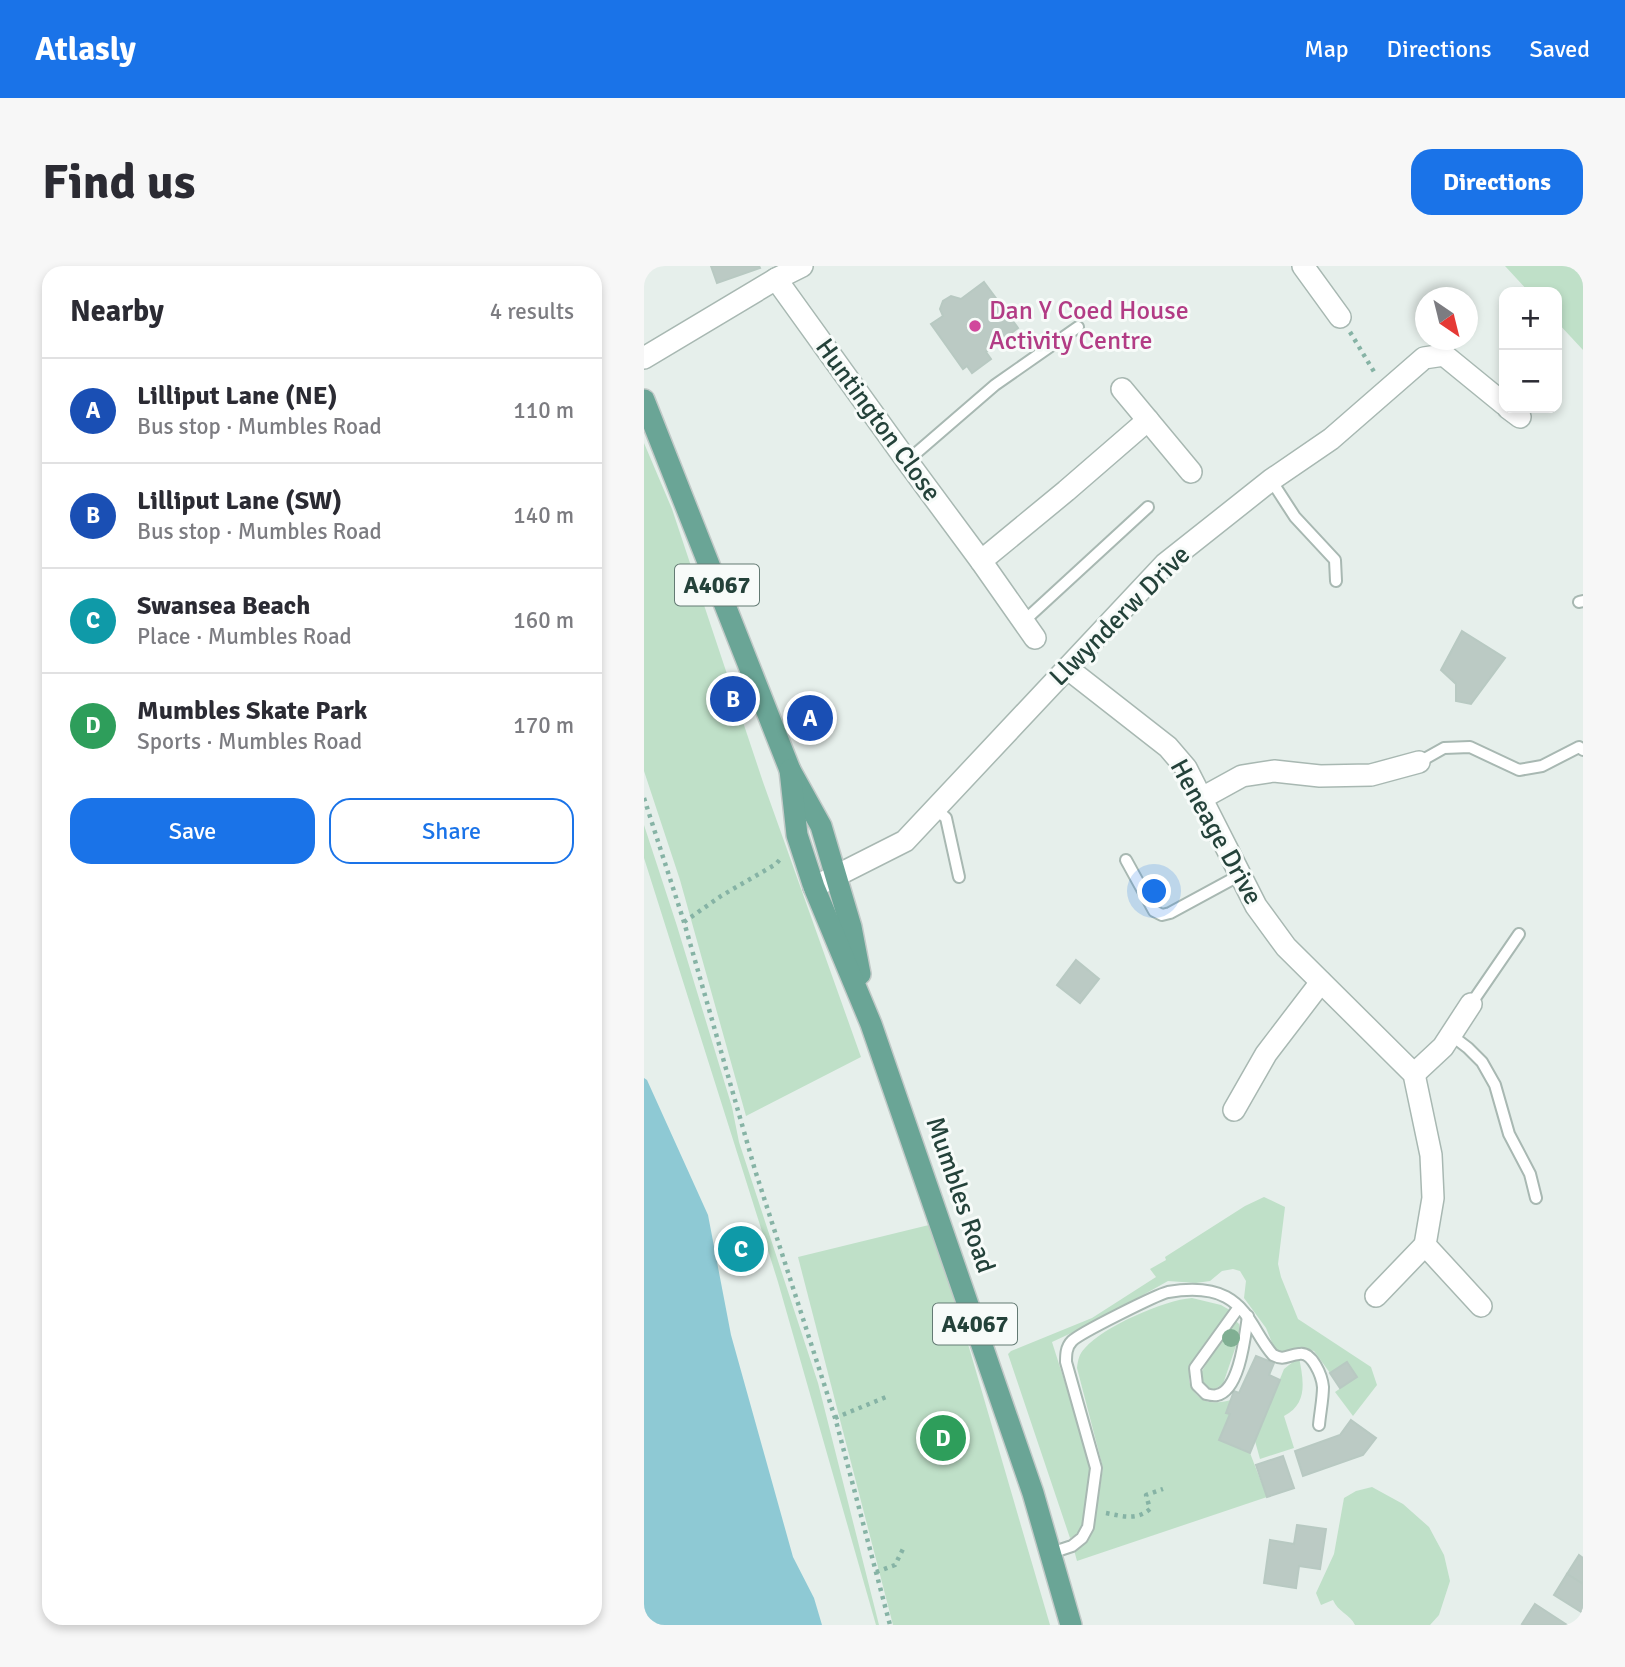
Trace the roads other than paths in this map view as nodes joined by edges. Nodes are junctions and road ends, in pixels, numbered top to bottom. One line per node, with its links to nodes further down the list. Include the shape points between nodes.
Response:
1 (802, 266): 3 (street)
2 (1303, 266): 4 (street)
3 (776, 279): 6 (street); 11 (street, Huntington Close)
4 (1340, 317)
5 (1078, 327): 11 (lane, via 995,385)
6 (644, 358)
7 (1122, 389): 10 (street)
8 (644, 400): 21 (main road, Mumbles Road / A4067)
9 (1499, 400): 13 (street, Llwynderw Drive, via 1444,355 1424,358 1331,439)
10 (1147, 420): 12 (street); 15 (street)
11 (907, 461): 15 (street, Huntington Close)
12 (1191, 472)
13 (1271, 480): 16 (lane, via 1294,517 1335,560); 18 (street, Llwynderw Drive, via 1166,564)
14 (1148, 507): 17 (lane)
15 (981, 561): 17 (street, Huntington Close)
16 (1336, 581)
17 (1029, 630)
18 (1067, 668): 22 (street, Heneage Drive, via 1168,747); 23 (street, Llwynderw Drive)
19 (1582, 746): 20 (lane, via 1542,766 1519,770 1470,747 1444,748)
20 (1419, 762): 22 (street, via 1371,775 1253,774)
21 (790, 770): 26 (main road, Mumbles Road / A4067, via 821,827); 28 (main road, Mumbles Road / A4067, via 797,835)
22 (1202, 798): 25 (street, Heneage Drive)
23 (936, 809): 26 (street, Llwynderw Drive, via 905,841); 27 (lane, via 946,818)
24 (1126, 860): 25 (lane, via 1154,911 1162,915)
25 (1240, 875): 30 (street, Heneage Drive, via 1286,947)
26 (836, 876): 28 (street, Llwynderw Drive); 32 (main road, Mumbles Road / A4067)
27 (959, 877)
28 (814, 887): 32 (main road, Mumbles Road / A4067)
29 (1519, 934): 31 (lane)
30 (1321, 982): 34 (street, Heneage Drive); 35 (street, via 1266,1054)
31 (1471, 1004): 33 (street)
32 (871, 1024): 43 (main road, Mumbles Road / A4067)
33 (1451, 1035): 34 (street); 36 (lane, via 1482,1062 1495,1085 1508,1134 1530,1174)
34 (1414, 1074): 37 (street, via 1432,1155 1433,1198)
35 (1234, 1110)
36 (1536, 1198)
37 (1425, 1245): 38 (street); 39 (street)
38 (1376, 1296)
39 (1481, 1306)
40 (1239, 1307): 41 (lane); 41 (lane, via 1195,1368 1197,1385 1206,1394 1219,1395 1228,1388 1239,1366); 43 (lane, via 1214,1293 1190,1289 1165,1293 1071,1342 1066,1362 1096,1468 1088,1527 1072,1546)
41 (1248, 1316): 42 (lane, via 1273,1355 1279,1359 1304,1354 1320,1373)
42 (1319, 1425)
43 (1051, 1553): 44 (main road, Mumbles Road / A4067)
44 (1071, 1625)

